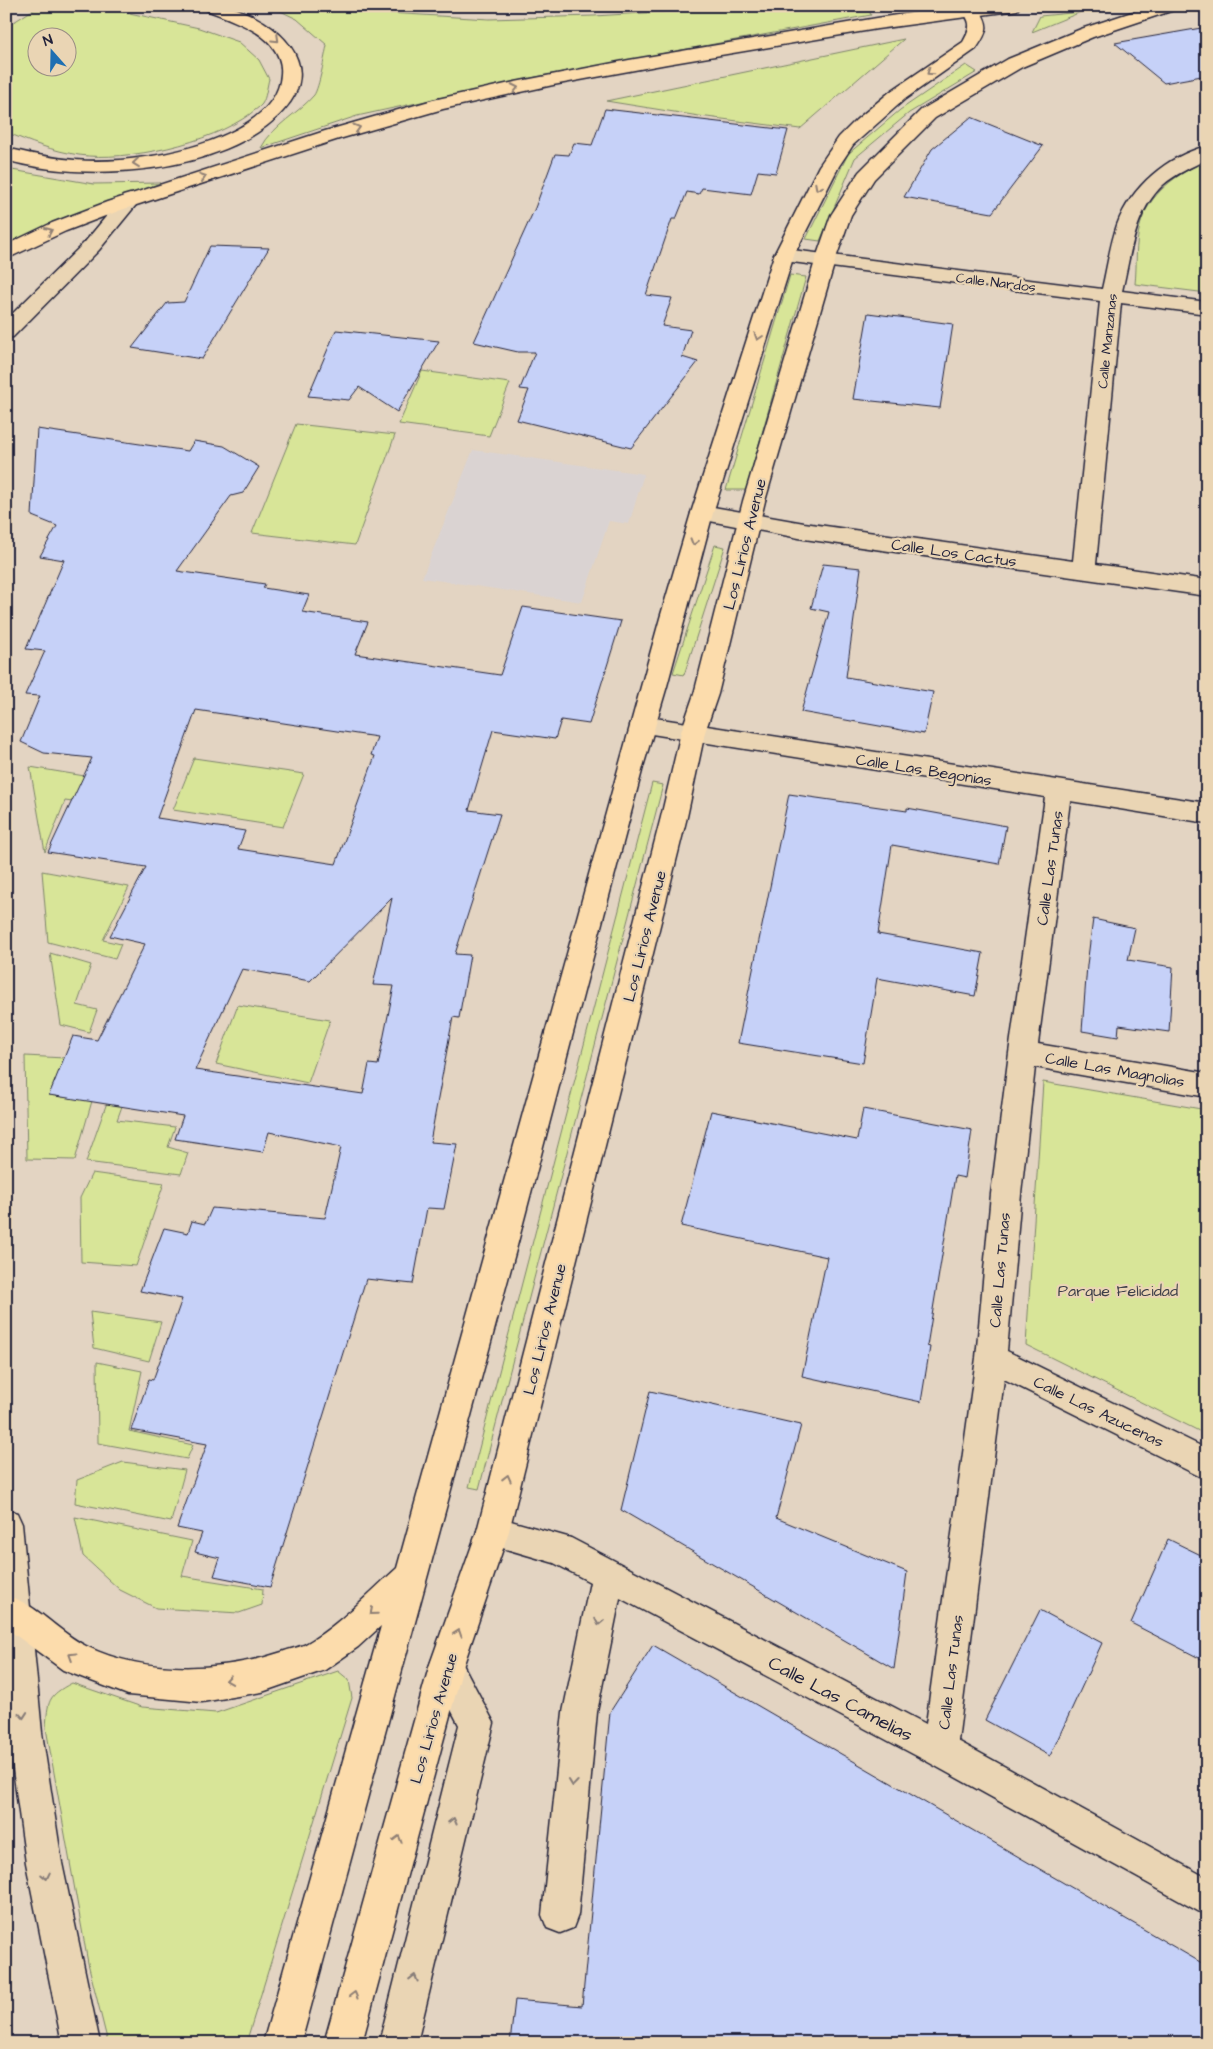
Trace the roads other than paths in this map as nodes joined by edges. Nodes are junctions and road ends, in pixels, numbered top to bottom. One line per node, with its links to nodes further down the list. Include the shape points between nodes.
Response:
1 (213, 6): 6 (main road, one-way to 6, via 260,26 282,44 292,66 293,78 281,104 252,127 227,141 191,154 137,164 68,165)
2 (1011, 6): 4 (main road)
3 (1168, 6): 10 (main road, Los Lirios Avenue, via 1087,32 1015,62 928,114 866,176 841,215)
4 (970, 8): 7 (main road, one-way to 4, via 442,104 665,59); 9 (main road, one-way to 9, via 978,20 978,31 970,45 898,95 846,141 828,166)
5 (1207, 152): 11 (street, Calle Manzanas, via 1165,175 1140,199 1127,225)
6 (6, 154)
7 (130, 200): 8 (main road, one-way to 7, via 70,222); 13 (street, via 92,246)
8 (6, 253)
9 (784, 255): 10 (street, Calle Nardos); 14 (main road, one-way to 14)
10 (826, 261): 11 (street, Calle Nardos); 15 (main road, Los Lirios Avenue)
11 (1111, 296): 12 (street, Calle Nardos); 16 (street, Calle Manzanas)
12 (1207, 308)
13 (6, 332)
14 (702, 513): 15 (street, Calle Los Cactus); 18 (main road, one-way to 18)
15 (750, 521): 16 (street, Calle Los Cactus); 19 (main road, Los Lirios Avenue)
16 (1084, 570): 17 (street, Calle Los Cactus)
17 (1207, 588)
18 (642, 725): 19 (street, Calle Las Begonias); 29 (main road, via 455,1423)
19 (694, 732): 20 (street, Calle Las Begonias); 27 (main road, Los Lirios Avenue, one-way to 19)
20 (1059, 790): 21 (street, Calle Las Begonias); 22 (street, Calle Las Tunas)
21 (1207, 813)
22 (1023, 1053): 23 (street, Calle Las Magnolias); 24 (street, Calle Las Tunas)
23 (1207, 1085)
24 (991, 1358): 25 (street, Calle Las Azucenas); 32 (street, Calle Las Tunas)
25 (1207, 1465)
26 (6, 1524): 30 (street)
27 (493, 1531): 28 (street, Calle Las Camelias, via 560,1549); 31 (main road, Los Lirios Avenue, one-way to 27)
28 (608, 1574): 32 (street, Calle Las Camelias); 34 (street, one-way to 34, via 580,1712)
29 (409, 1579): 30 (main road, one-way to 30, via 346,1635 313,1658 262,1675 202,1685 128,1678 75,1658); 36 (main road)
30 (14, 1614): 35 (street, one-way to 35, via 25,1733 44,1863)
31 (446, 1667): 37 (main road, Los Lirios Avenue, one-way to 31); 38 (street, one-way to 31, via 477,1723)
32 (940, 1750): 33 (street, Calle Las Camelias)
33 (1207, 1898)
34 (560, 1914)
35 (81, 2043)
36 (282, 2043)
37 (343, 2043)
38 (398, 2043)

